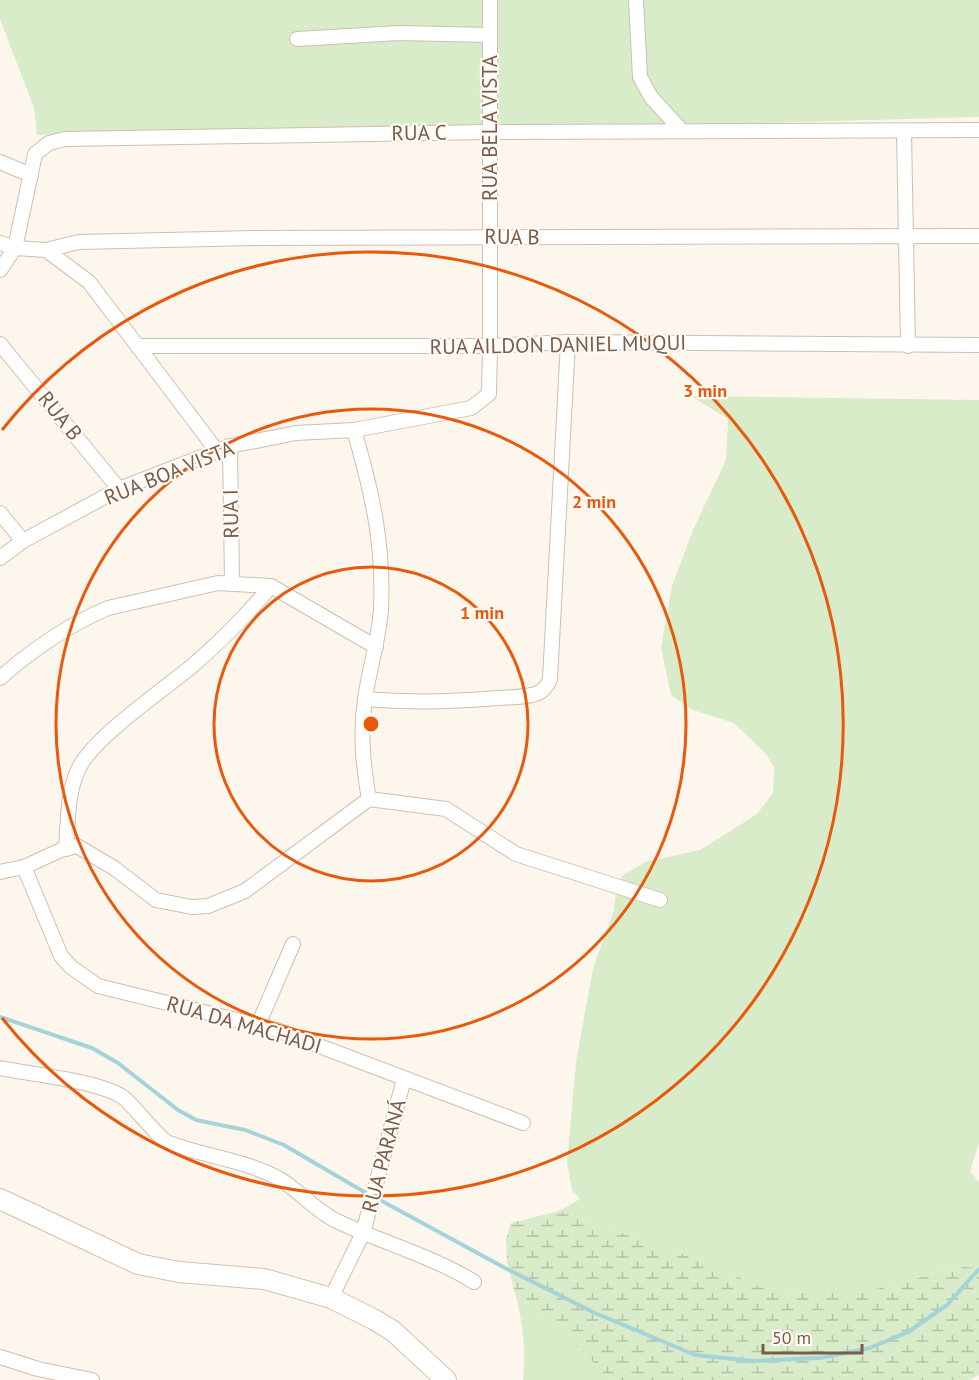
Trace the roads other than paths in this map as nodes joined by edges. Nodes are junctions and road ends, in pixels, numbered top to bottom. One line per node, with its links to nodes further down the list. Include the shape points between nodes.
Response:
1 (636, 0): 5 (street, via 640,77 651,97)
2 (490, 3): 3 (street, RUA BELA VISTA)
3 (490, 35): 4 (street, via 399,33); 7 (street, RUA BELA VISTA)
4 (297, 39)
5 (681, 130): 7 (street, RUA C); 8 (street, RUA C)
6 (979, 130): 8 (street, RUA C)
7 (490, 132): 10 (street, RUA C, via 65,139 39,150); 13 (street, RUA BELA VISTA)
8 (904, 132): 11 (street)
9 (0, 162): 10 (street)
10 (31, 175): 15 (street, RUA C)
11 (905, 236): 12 (street, RUA B); 13 (street, RUA B); 23 (street)
12 (979, 236)
13 (489, 237): 16 (street, RUA B, via 98,242 70,243); 22 (street, RUA BELA VISTA)
14 (0, 243): 15 (street)
15 (15, 248): 16 (street); 17 (street)
16 (46, 250): 21 (street, via 89,282)
17 (0, 270)
18 (568, 342): 22 (street, RUA AILDON DANIEL MUQUI); 23 (street, RUA AILDON DANIEL MUQUI); 36 (street, via 547,686 526,696 461,701 414,704)
19 (0, 344): 28 (street, RUA B)
20 (979, 345): 23 (street, RUA AILDON DANIEL MUQUI)
21 (137, 346): 22 (street, RUA AILDON DANIEL MUQUI); 27 (street)
22 (490, 346): 24 (street, RUA BELA VISTA)
23 (909, 346)
24 (489, 394): 25 (street, RUA BOA VISTA, via 478,405 459,411)
25 (354, 430): 26 (street, RUA BOA VISTA, via 296,433); 34 (street, via 376,511 382,551)
26 (230, 446): 27 (street, RUA BOA VISTA); 32 (street, RUA I)
27 (217, 451): 28 (street, RUA BOA VISTA)
28 (119, 489): 30 (street, RUA BOA VISTA)
29 (0, 513): 30 (street)
30 (23, 541): 31 (street, RUA BOA VISTA)
31 (0, 558)
32 (232, 582): 33 (street); 35 (street, via 101,611 68,626)
33 (271, 586): 34 (street); 38 (street, via 249,613 193,665 85,758 72,789)
34 (376, 646): 36 (street)
35 (0, 678)
36 (365, 699): 37 (street, via 362,744)
37 (369, 799): 38 (street, via 245,891 208,906 156,900 77,846); 41 (street, via 446,809 527,859)
38 (66, 849): 39 (street)
39 (24, 867): 40 (street); 43 (street, RUA DA MACHADI, via 61,956 91,982)
40 (0, 872)
41 (660, 900)
42 (293, 944): 43 (street)
43 (258, 1025): 45 (street, RUA DA MACHADI)
44 (0, 1068): 48 (street, via 82,1083 120,1096 165,1141 261,1170 295,1189 326,1215)
45 (404, 1079): 46 (street, RUA DA MACHADI); 48 (street, RUA PARANÁ)
46 (523, 1124)
47 (0, 1199): 50 (street, via 138,1264 179,1272 264,1279)
48 (363, 1233): 49 (street, via 425,1256); 50 (street, RUA PARANÁ)
49 (474, 1282)
50 (331, 1298): 53 (street, via 393,1331)
51 (0, 1357): 52 (street)
52 (92, 1380)
53 (446, 1380)

